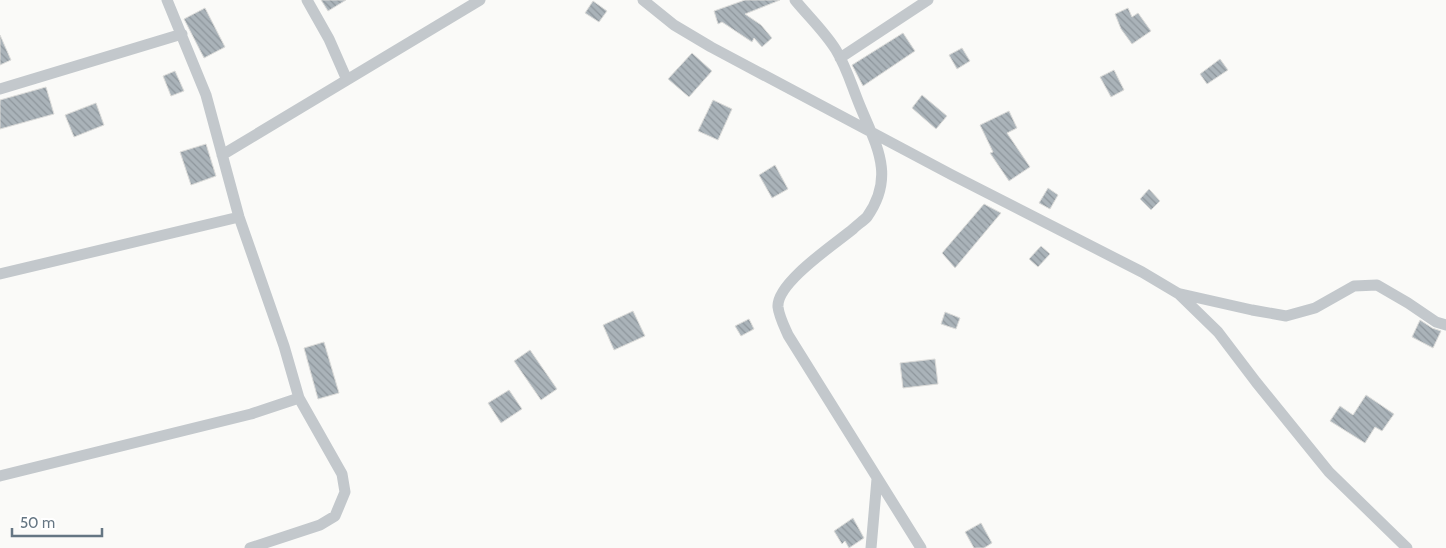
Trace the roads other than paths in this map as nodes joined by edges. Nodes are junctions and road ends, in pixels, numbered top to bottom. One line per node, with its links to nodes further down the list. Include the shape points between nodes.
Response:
1 (167, 0): 7 (street)
2 (308, 0): 9 (street)
3 (480, 0): 9 (street)
4 (643, 0): 11 (street, via 674,25 711,47)
5 (795, 0): 8 (street)
6 (928, 0): 8 (street)
7 (182, 34): 10 (street); 12 (street, via 206,95)
8 (840, 58): 11 (street)
9 (347, 80): 12 (street)
10 (0, 89)
11 (873, 132): 15 (street); 19 (street, via 882,170 875,202 866,218 793,277 781,293 778,305 788,335)
12 (222, 155): 13 (street)
13 (240, 217): 14 (street); 17 (street)
14 (0, 274)
15 (1179, 294): 16 (street, via 1286,316 1315,308 1354,286 1377,285); 23 (street, via 1218,332 1329,472)
16 (1446, 325)
17 (299, 398): 18 (street, via 250,414); 20 (street, via 342,474 345,492 334,516 320,525)
18 (0, 476)
19 (877, 479): 21 (street); 22 (street)
20 (250, 548)
21 (871, 548)
22 (921, 548)
23 (1407, 548)

